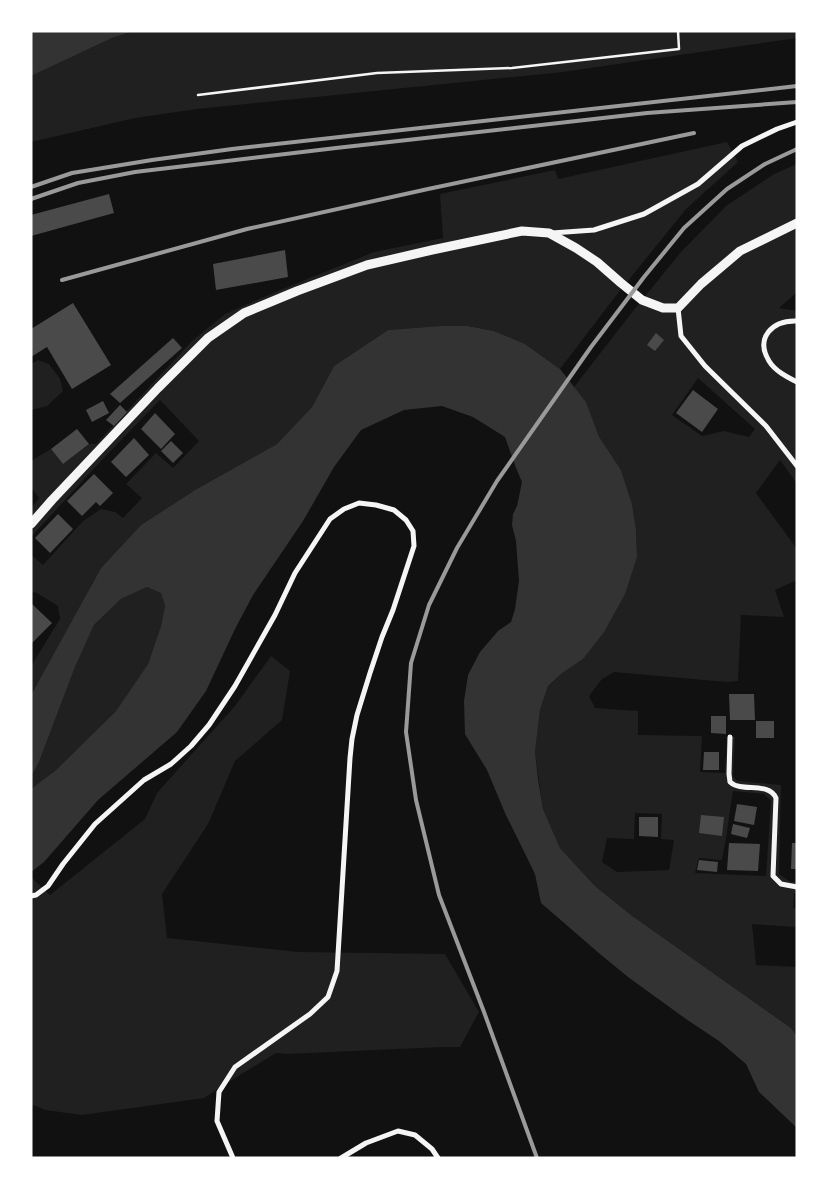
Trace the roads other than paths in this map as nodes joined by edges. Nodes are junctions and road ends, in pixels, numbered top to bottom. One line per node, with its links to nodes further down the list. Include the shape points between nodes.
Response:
1 (797, 122): 3 (street, via 742,146 698,184 644,214 594,230)
2 (797, 223): 4 (street, via 740,251)
3 (549, 233): 4 (street, via 597,262 642,300 663,308); 8 (street, via 522,231 367,265 244,313 208,338)
4 (678, 308): 7 (street, via 681,336 766,426)
5 (797, 321): 6 (street, via 777,324 767,334 764,349 770,362)
6 (797, 382)
7 (797, 466)
8 (31, 524)
9 (730, 737): 10 (street, via 730,782 734,786 773,793 776,798 773,876 781,884)
10 (797, 887)
11 (31, 896): 12 (street, via 48,886 95,824 144,780 171,764 209,725 244,671 294,573 330,519 344,508 359,503 394,510 406,520 413,531 414,546 370,672 352,739 337,971 328,997 310,1014 235,1067 219,1092 217,1120)
12 (233, 1158)
13 (341, 1158): 14 (street, via 366,1143 398,1132 415,1135)
14 (438, 1158)

